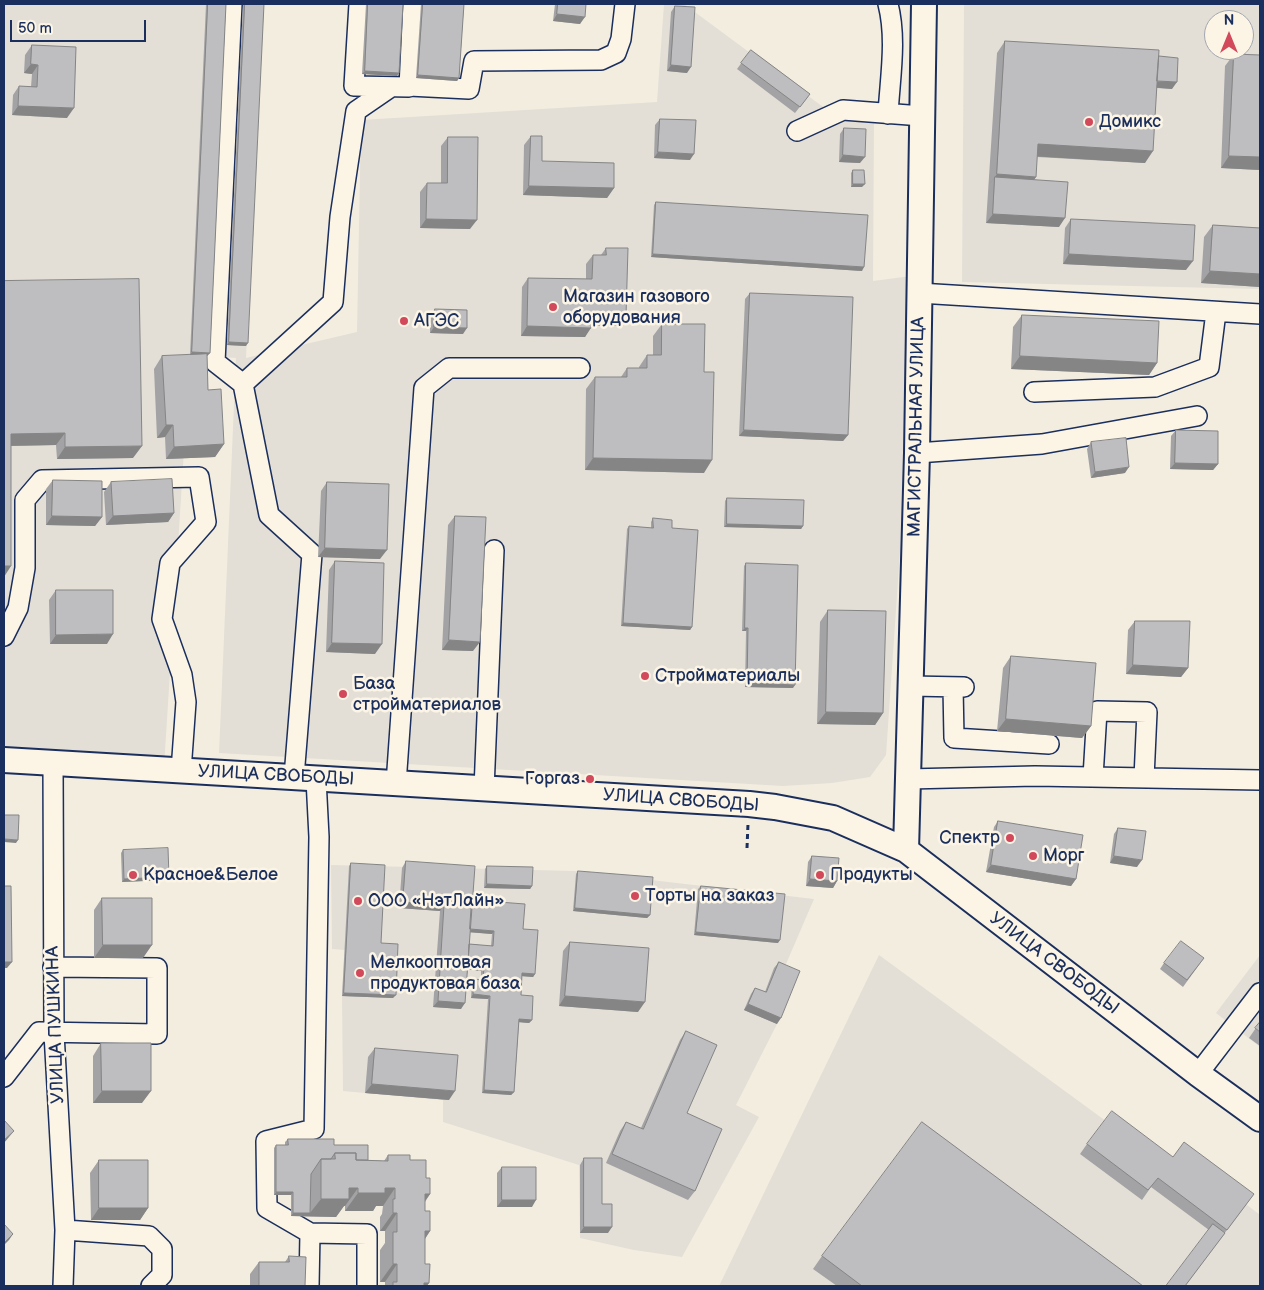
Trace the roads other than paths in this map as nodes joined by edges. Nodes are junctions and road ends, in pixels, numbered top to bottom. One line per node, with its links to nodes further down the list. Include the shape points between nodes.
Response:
1 (232, 4): 15 (street, via 215,362)
2 (359, 4): 7 (street, via 354,86)
3 (413, 4): 7 (street)
4 (625, 4): 7 (street, via 616,53 601,60 474,61 469,89)
5 (888, 4): 8 (street, via 892,46)
6 (924, 4): 9 (main road, МАГИСТРАЛЬНАЯ УЛИЦА)
7 (400, 86): 15 (street, via 356,111 340,217 333,302)
8 (888, 114): 9 (street); 10 (street, via 843,110)
9 (922, 116): 11 (main road, МАГИСТРАЛЬНАЯ УЛИЦА)
10 (797, 131)
11 (919, 293): 12 (street); 18 (main road, МАГИСТРАЛЬНАЯ УЛИЦА)
12 (1216, 312): 13 (street); 16 (street, via 1209,367 1155,387)
13 (1260, 314)
14 (580, 368): 31 (street, via 449,368 424,388)
15 (243, 384): 27 (street, via 269,516 312,554)
16 (1034, 392)
17 (1197, 416): 18 (street, via 1042,444)
18 (917, 453): 21 (main road, МАГИСТРАЛЬНАЯ УЛИЦА)
19 (494, 550): 32 (street)
20 (4, 636): 25 (street, via 18,608 25,568 25,500 42,480 199,478 206,522 170,563 162,619 182,675 186,702)
21 (910, 686): 22 (street, via 958,687 954,738); 28 (main road, МАГИСТРАЛЬНАЯ УЛИЦА)
22 (1049, 744)
23 (4, 760): 24 (main road, УЛИЦА СВОБОДЫ)
24 (53, 763): 25 (main road, УЛИЦА СВОБОДЫ); 34 (street, УЛИЦА ПУШКИНА)
25 (181, 771): 27 (main road, УЛИЦА СВОБОДЫ)
26 (1093, 777): 28 (street); 29 (street); 29 (street, via 1097,710 1147,712)
27 (305, 778): 31 (main road, УЛИЦА СВОБОДЫ); 41 (street, via 319,837 314,1128 266,1141 267,1208)
28 (908, 778): 33 (main road, МАГИСТРАЛЬНАЯ УЛИЦА)
29 (1144, 778): 30 (street)
30 (1260, 780)
31 (396, 784): 32 (main road, УЛИЦА СВОБОДЫ)
32 (484, 789): 33 (main road, УЛИЦА СВОБОДЫ, via 775,807 833,818)
33 (906, 850): 37 (main road, УЛИЦА СВОБОДЫ)
34 (53, 967): 36 (street, УЛИЦА ПУШКИНА); 36 (street, via 157,968 157,1034)
35 (1260, 993): 37 (street)
36 (54, 1034): 38 (street, via 40,1032); 40 (street, УЛИЦА ПУШКИНА)
37 (1198, 1074): 39 (main road, УЛИЦА СВОБОДЫ)
38 (4, 1077)
39 (1260, 1119)
40 (65, 1230): 42 (street, УЛИЦА ПУШКИНА); 43 (street, via 150,1236 162,1249 162,1275)
41 (310, 1233): 44 (street); 45 (street, via 367,1234)
42 (63, 1286)
43 (151, 1286)
44 (309, 1286)
45 (367, 1286)

